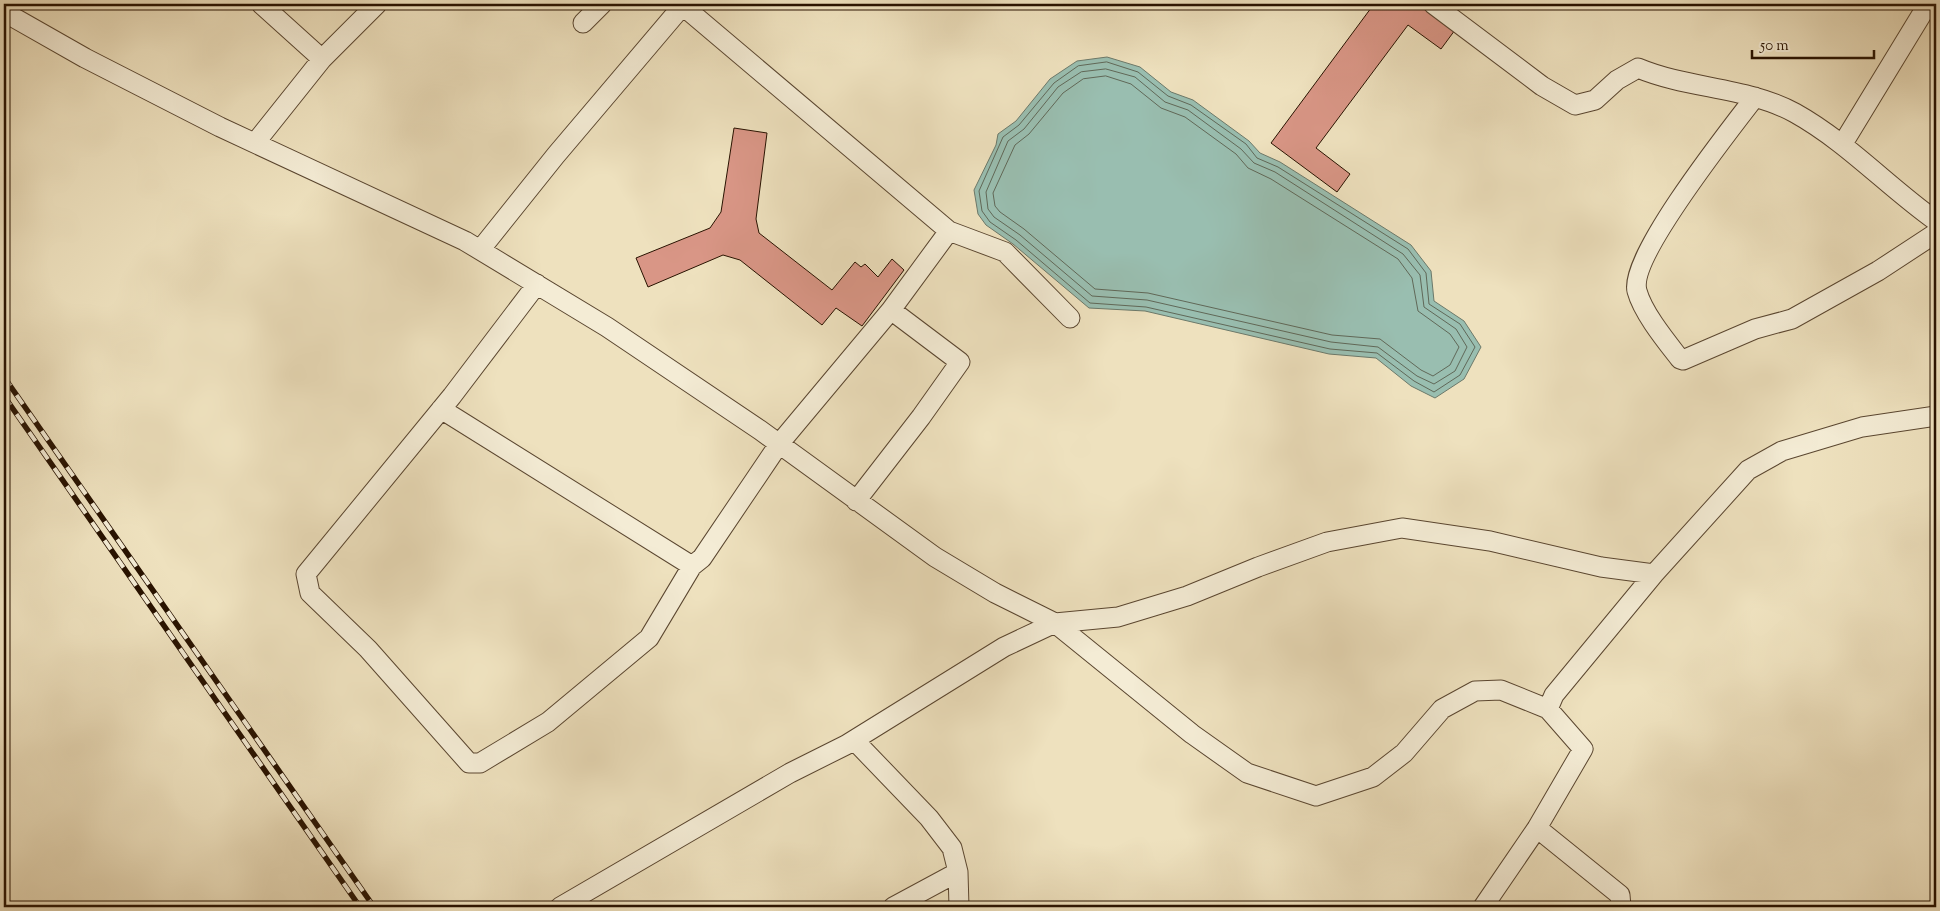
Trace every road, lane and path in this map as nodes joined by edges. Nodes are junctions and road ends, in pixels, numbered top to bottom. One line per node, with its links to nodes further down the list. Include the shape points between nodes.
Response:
1 (261, 4): 9 (street)
2 (377, 4): 9 (street)
3 (602, 4): 8 (street)
4 (1433, 4): 10 (street, via 1542,86 1575,105 1595,100 1617,80 1638,68 1663,78)
5 (1928, 4): 12 (street)
6 (683, 5): 14 (street); 16 (street)
7 (4, 12): 11 (street, via 85,58)
8 (583, 22)
9 (322, 59): 11 (street)
10 (1755, 97): 12 (street, via 1794,113); 15 (street, via 1699,172 1646,254 1636,279 1637,291 1648,313 1680,359 1755,329 1792,319 1878,271)
11 (255, 143): 16 (street)
12 (1842, 145): 13 (street)
13 (1936, 221)
14 (949, 232): 18 (street); 19 (street, via 1005,252)
15 (1936, 233)
16 (480, 250): 17 (street)
17 (537, 284): 20 (street); 22 (street, via 607,327)
18 (891, 310): 22 (street); 23 (street, via 960,362)
19 (1070, 318)
20 (441, 409): 24 (street); 24 (street, via 306,574 310,593 368,649 469,763 480,763 548,722 649,638)
21 (1936, 416): 25 (street, via 1862,427 1782,451 1748,470)
22 (778, 444): 23 (street); 24 (street, via 702,558)
23 (856, 501): 26 (street, via 952,567)
24 (692, 566)
25 (1654, 574): 26 (street, via 1601,567 1490,541 1402,528 1327,542 1187,596 1118,617); 27 (street, via 1554,695)
26 (1055, 623): 27 (street, via 1192,734 1247,773 1316,796 1373,776 1404,753 1442,709 1474,690 1501,690); 28 (street, via 1004,647)
27 (1548, 709): 29 (street, via 1583,749)
28 (854, 740): 30 (street, via 929,818 952,848); 31 (street, via 790,773)
29 (1537, 828): 34 (street); 35 (street, via 1620,895)
30 (958, 872): 32 (street); 33 (street)
31 (560, 907)
32 (894, 907)
33 (959, 907)
34 (1483, 907)
35 (1621, 907)

